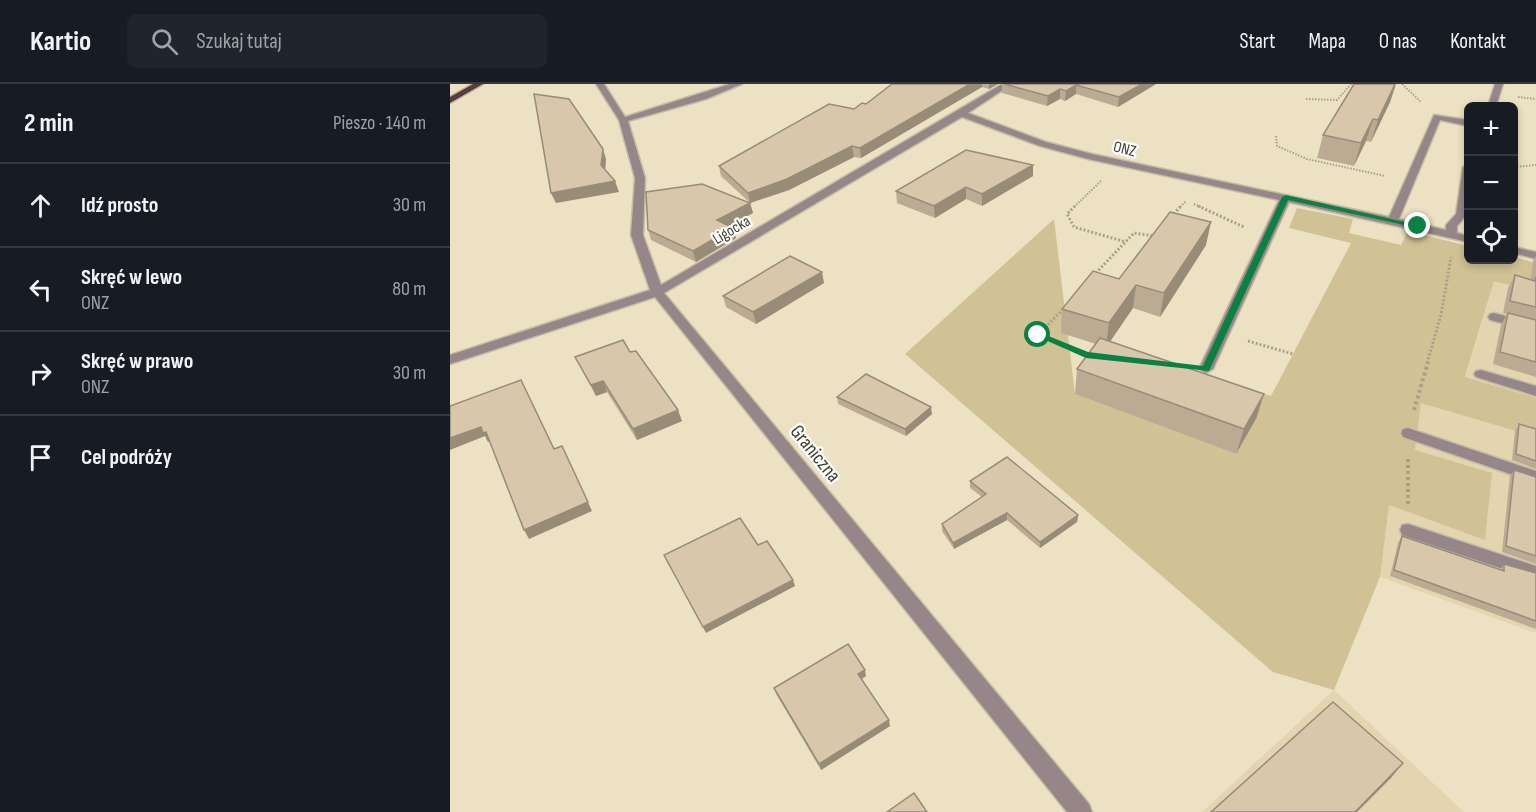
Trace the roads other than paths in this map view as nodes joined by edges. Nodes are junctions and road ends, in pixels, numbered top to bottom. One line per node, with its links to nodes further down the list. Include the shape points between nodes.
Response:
1 (479, 84): 6 (main road)
2 (600, 84): 9 (street, Graniczna)
3 (738, 84): 9 (street)
4 (1008, 84): 8 (street, Ligocka)
5 (1498, 84): 7 (street)
6 (450, 100)
7 (1493, 102)
8 (962, 114): 12 (street, ONZ, via 1090,157); 18 (street, Ligocka)
9 (623, 120): 18 (street, Graniczna, via 640,178 637,235)
10 (1464, 122): 13 (street, via 1437,117)
11 (1464, 194): 14 (street, via 1461,215 1450,225)
12 (1286, 197): 13 (street, ONZ); 22 (street)
13 (1393, 221): 14 (street, ONZ)
14 (1452, 235): 15 (street, ONZ)
15 (1464, 238)
16 (1518, 251): 17 (street)
17 (1536, 256)
18 (657, 292): 21 (street, Ligocka); 29 (street, Graniczna)
19 (1494, 317): 20 (street)
20 (1536, 328)
21 (450, 360)
22 (1206, 369)
23 (1481, 374): 24 (street)
24 (1536, 391)
25 (1408, 433): 26 (street)
26 (1536, 477)
27 (1408, 530): 28 (street)
28 (1536, 573)
29 (1081, 812)

